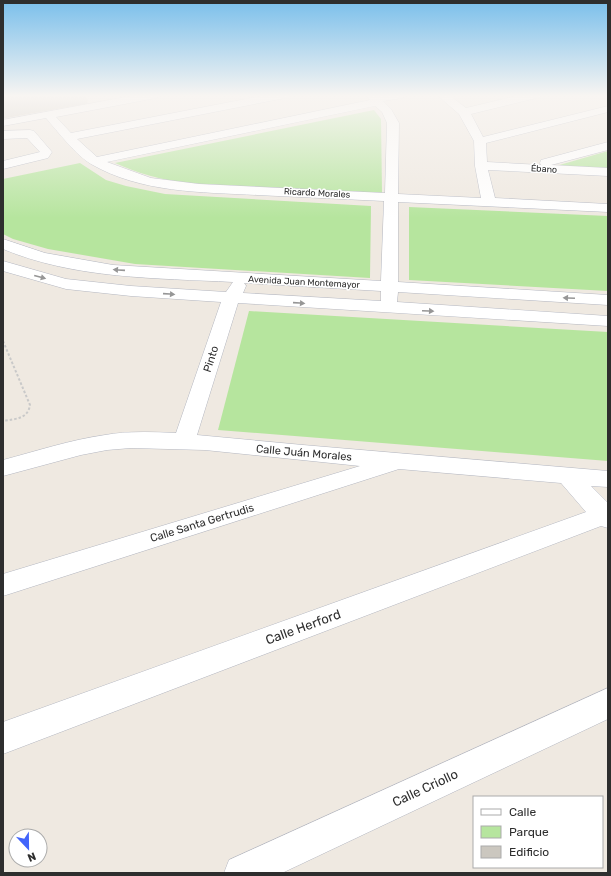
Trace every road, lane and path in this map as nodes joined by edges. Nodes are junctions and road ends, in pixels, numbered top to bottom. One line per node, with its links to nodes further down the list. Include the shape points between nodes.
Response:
1 (32, 136): 11 (street, via 46,152 44,155)
2 (74, 136): 7 (street)
3 (207, 136): 10 (street)
4 (393, 136): 15 (street)
5 (477, 136): 8 (street)
6 (500, 136): 8 (street)
7 (68, 137): 10 (street, Ricardo Morales)
8 (480, 141): 12 (street)
9 (608, 146): 13 (street)
10 (94, 161): 15 (street, Ricardo Morales, via 141,180 175,186)
11 (3, 165)
12 (481, 166): 13 (street, Ébano); 16 (street)
13 (527, 168): 14 (street, Ébano)
14 (608, 172)
15 (392, 197): 16 (street, Ricardo Morales); 21 (street)
16 (489, 202): 17 (street, Ricardo Morales)
17 (608, 208)
18 (3, 244): 20 (street, Avenida Juan Montemayor, one-way to 18, via 113,270 30,253)
19 (3, 266): 22 (street, Avenida Juan Montemayor, one-way to 22, via 39,277 87,286)
20 (242, 278): 21 (street, Avenida Juan Montemayor); 22 (street, Pinto)
21 (389, 287): 23 (street, Avenida Juan Montemayor, one-way to 21); 24 (street)
22 (231, 298): 24 (street, Avenida Juan Montemayor, one-way to 24); 28 (street, Pinto)
23 (608, 300)
24 (389, 308): 25 (street, Avenida Juan Montemayor, one-way to 25)
25 (608, 321)
26 (3, 341): 27 (path, via 30,404 30,411 26,415)
27 (3, 421)
28 (184, 442): 29 (street, Calle Juán Morales); 30 (street, Calle Juán Morales, via 107,442)
29 (400, 462): 31 (street, Calle Juán Morales); 34 (street, Calle Santa Gertrudis)
30 (3, 468)
31 (567, 475): 32 (street, Calle Juán Morales); 33 (street)
32 (608, 479)
33 (606, 517): 36 (street, Calle Herford)
34 (3, 585)
35 (608, 703): 37 (street, Calle Criollo)
36 (3, 738)
37 (242, 873)

